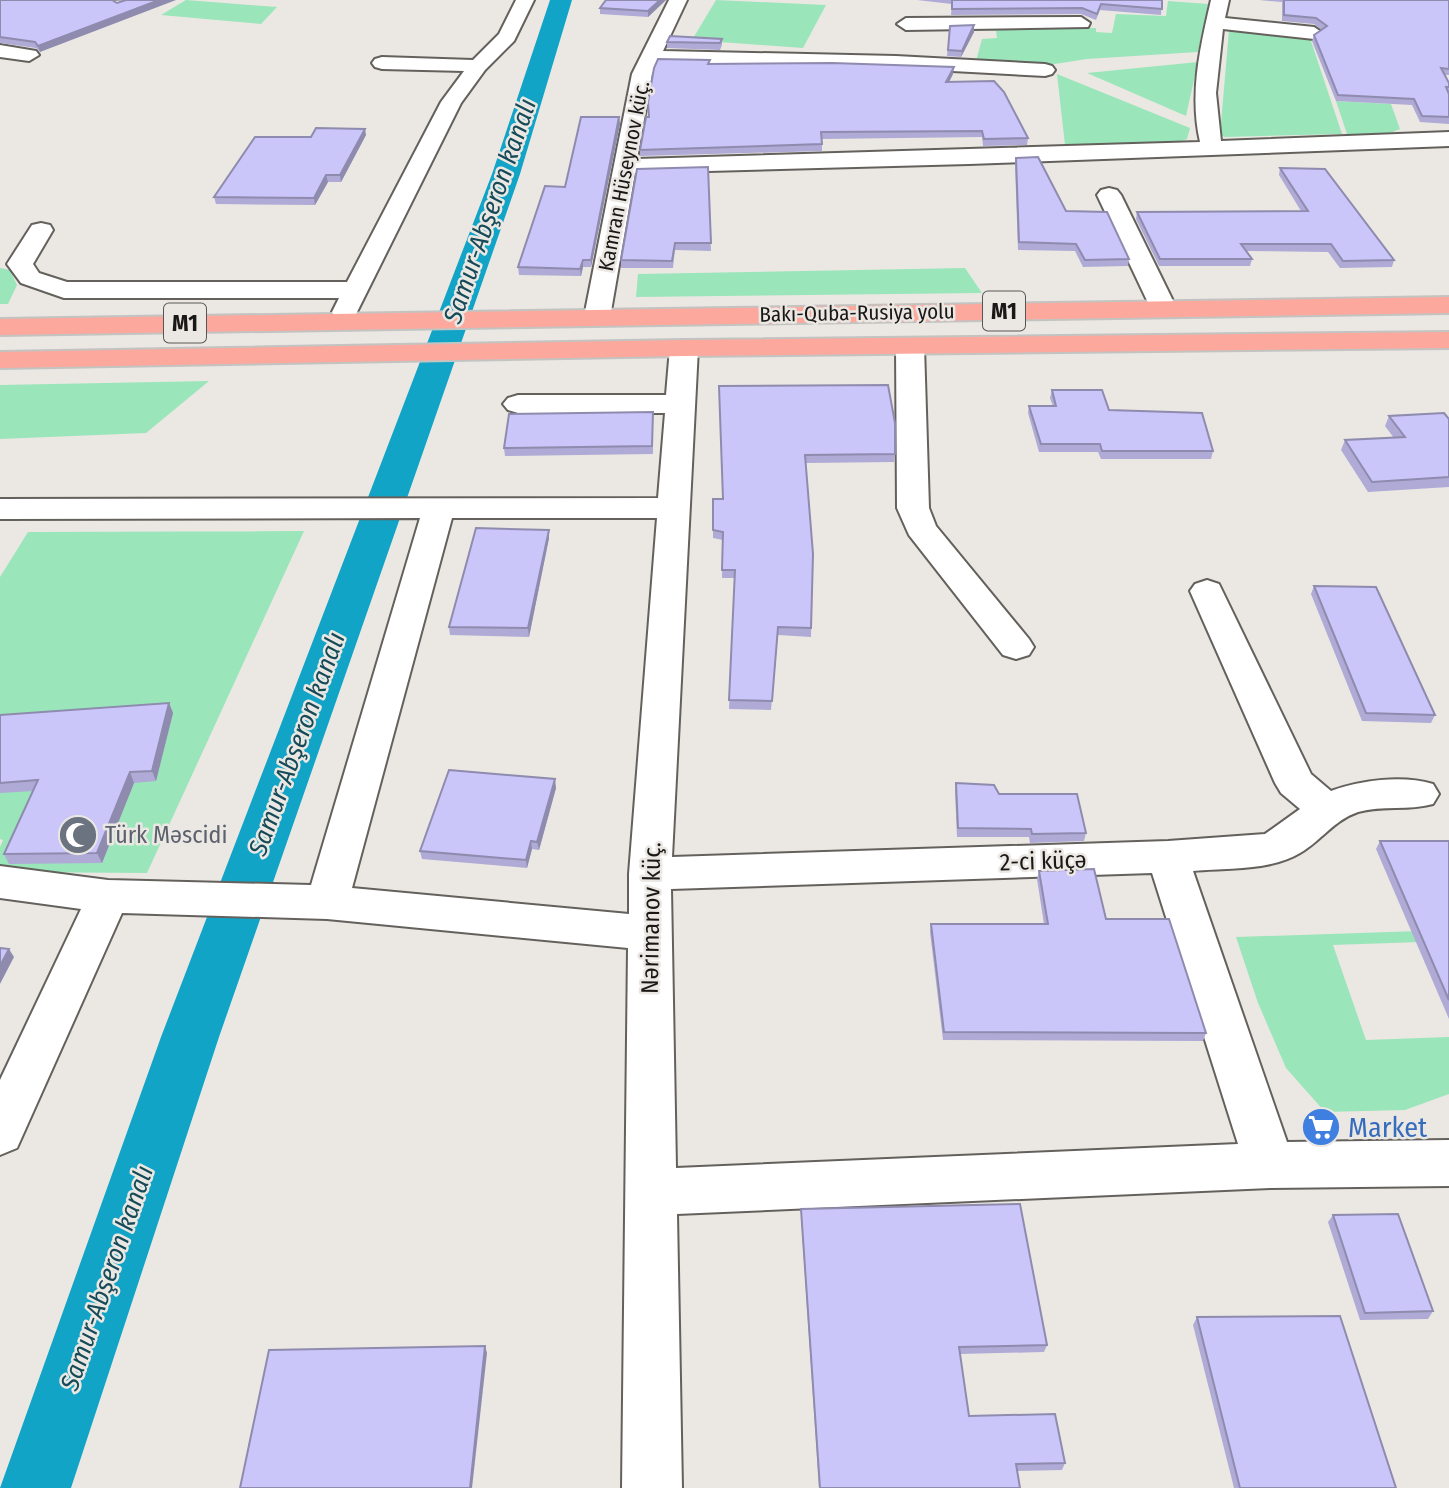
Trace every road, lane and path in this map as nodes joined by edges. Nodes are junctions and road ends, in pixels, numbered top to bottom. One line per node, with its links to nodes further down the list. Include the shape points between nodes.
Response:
1 (525, 0): 13 (street, via 507,37)
2 (678, 0): 11 (street, Kamran Hüseynov küç.)
3 (913, 0): 8 (street)
4 (1220, 0): 6 (street)
5 (1081, 23): 8 (street)
6 (1215, 23): 7 (street); 16 (street, via 1207,57 1206,127)
7 (1314, 33)
8 (901, 43): 11 (street); 14 (street)
9 (0, 51): 10 (street)
10 (29, 55)
11 (649, 57): 19 (street, Kamran Hüseynov küç.)
12 (382, 63): 13 (street)
13 (478, 66): 22 (street, via 451,102)
14 (1045, 70)
15 (1449, 139): 16 (street)
16 (1212, 148): 19 (street)
17 (1449, 156): 18 (street)
18 (1308, 161)
19 (625, 166): 25 (street, Kamran Hüseynov küç.)
20 (1109, 195): 24 (street)
21 (41, 230): 22 (street, via 20,264 30,278 64,290)
22 (356, 290): 26 (street)
23 (1449, 306): 24 (highway, Bakı-Quba-Rusiya yolu / M1)
24 (1164, 309): 25 (highway, Bakı-Quba-Rusiya yolu / M1)
25 (597, 317): 26 (highway, Bakı-Quba-Rusiya yolu / M1)
26 (341, 320): 27 (highway, M1)
27 (0, 327)
28 (1449, 340): 29 (highway, Bakı-Quba-Rusiya yolu / M1)
29 (910, 346): 30 (highway, Bakı-Quba-Rusiya yolu / M1); 38 (street, via 913,508 921,528)
30 (684, 348): 31 (highway, Bakı-Quba-Rusiya yolu / M1); 33 (street, Nərimanov küç.)
31 (0, 360)
32 (518, 404): 33 (street)
33 (679, 404): 34 (street, Nərimanov küç.)
34 (673, 508): 36 (street); 42 (street, Nərimanov küç.)
35 (0, 509): 36 (street)
36 (433, 510): 45 (street)
37 (1207, 591): 40 (street, via 1295,783)
38 (1016, 647)
39 (1419, 794): 40 (street, 2-ci küçə, via 1367,796)
40 (1327, 809): 41 (street, 2-ci küçə, via 1286,842 1268,849)
41 (1168, 857): 42 (street, 2-ci küçə); 49 (street)
42 (650, 874): 46 (street, Nərimanov küç.)
43 (0, 882): 44 (street)
44 (108, 896): 45 (street); 47 (street)
45 (327, 902): 46 (street)
46 (649, 933): 50 (street, Nərimanov küç.)
47 (0, 1133)
48 (1449, 1163): 49 (street)
49 (1270, 1165): 50 (street)
50 (649, 1192): 51 (street, Nərimanov küç.)
51 (652, 1488)

